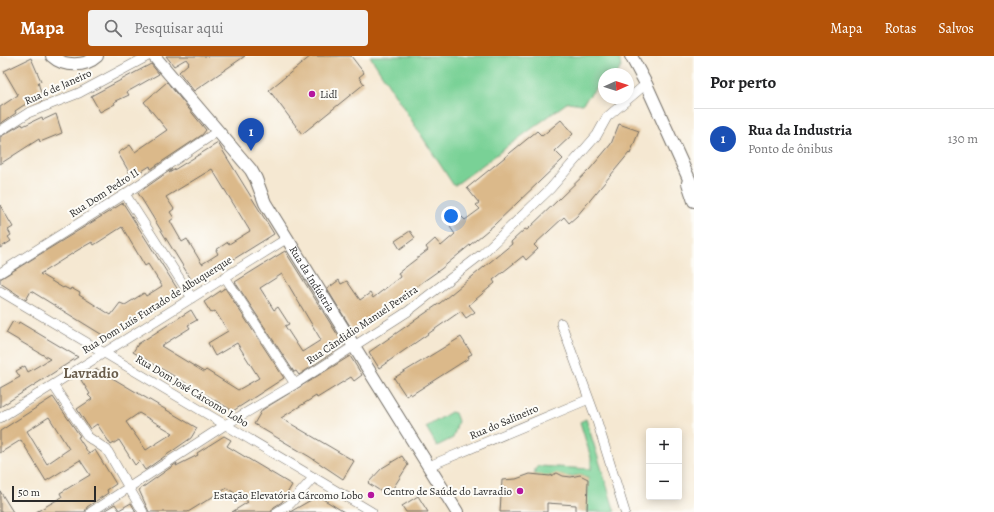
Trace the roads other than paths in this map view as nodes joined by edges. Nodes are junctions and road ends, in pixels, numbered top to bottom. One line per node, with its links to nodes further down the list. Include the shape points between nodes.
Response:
1 (52, 56): 6 (street, via 64,63 75,64 85,63)
2 (148, 56): 8 (street, Rua 6 de Janeiro, via 79,93 28,113)
3 (154, 56): 9 (street, Rua da Indústria)
4 (631, 56): 7 (street)
5 (637, 56): 7 (street)
6 (97, 57)
7 (646, 84): 10 (street); 20 (street, Rua Cândidio Manuel Pereira, via 607,117 593,140 550,189 482,254 407,312)
8 (0, 130)
9 (218, 131): 12 (street, Rua Dom Pedro II); 14 (street, Rua da Indústria, via 251,170 264,203)
10 (676, 150): 11 (street); 13 (street)
11 (694, 190)
12 (125, 194): 15 (street, Rua Dom Pedro II); 18 (street)
13 (694, 201)
14 (286, 239): 16 (street, Rua Dom Luís Furtado de Albuquerque); 20 (street, Rua da Indústria)
15 (0, 272)
16 (226, 277): 18 (street, Rua Dom Luís Furtado de Albuquerque); 22 (street)
17 (0, 290): 21 (street, Rua Dom José Cárcomo Lobo)
18 (192, 298): 21 (street, Rua Dom Luís Furtado de Albuquerque)
19 (561, 323): 24 (street)
20 (354, 346): 22 (street, Rua Cândidio Manuel Pereira); 27 (street, Rua da Indústria)
21 (105, 352): 23 (street, Rua Dom Luís Furtado de Albuquerque); 26 (street, Rua Dom José Cárcomo Lobo)
22 (295, 384): 26 (street, Rua Cândidio Manuel Pereira)
23 (53, 385): 25 (street, Rua Dom Luís Furtado de Albuquerque); 29 (street, via 88,437 107,450)
24 (589, 399): 27 (street, Rua do Salineiro); 35 (street)
25 (0, 418)
26 (225, 426): 28 (street, Rua Dom José Cárcomo Lobo); 29 (street, Rua Cândidio Manuel Pereira)
27 (428, 466): 34 (street, Rua da Indústria)
28 (314, 477): 32 (street, via 290,504); 33 (street, Rua Dom José Cárcomo Lobo)
29 (129, 488): 30 (street, Rua Cândidio Manuel Pereira); 31 (street)
30 (91, 512)
31 (143, 512)
32 (276, 512)
33 (372, 512)
34 (458, 512)
35 (625, 512)

